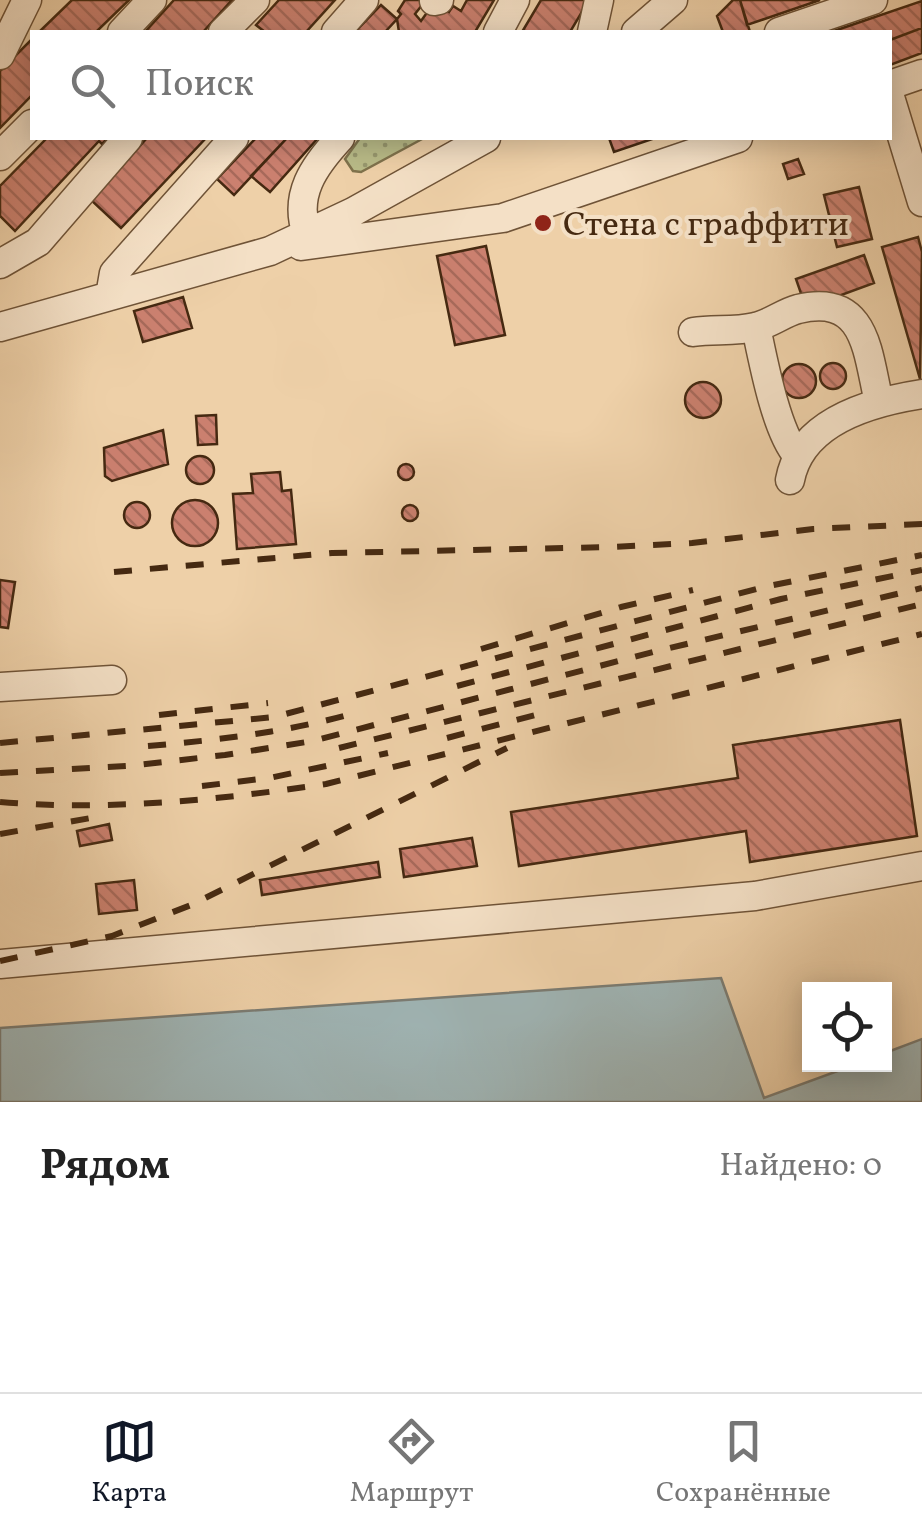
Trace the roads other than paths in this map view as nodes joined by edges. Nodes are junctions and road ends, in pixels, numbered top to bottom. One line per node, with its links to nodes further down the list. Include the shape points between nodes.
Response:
1 (27, 0): 16 (street)
2 (152, 0): 9 (street)
3 (256, 0): 10 (street)
4 (364, 0): 11 (street)
5 (514, 0): 12 (street)
6 (600, 0): 13 (street)
7 (673, 0): 14 (street)
8 (873, 0): 15 (street)
9 (124, 30)
10 (231, 30)
11 (338, 30)
12 (499, 30)
13 (592, 30)
14 (639, 30)
15 (785, 30)
16 (0, 54)
17 (922, 74): 18 (street)
18 (892, 84)
19 (892, 102): 27 (street)
20 (30, 126): 26 (street)
21 (126, 140): 33 (street, via 38,242)
22 (232, 140): 34 (street, via 114,273)
23 (339, 140): 31 (street, via 306,184 300,215)
24 (725, 140): 30 (street, via 504,218)
25 (450, 142): 28 (street)
26 (0, 156)
27 (917, 170): 29 (street)
28 (428, 173): 30 (street, via 414,188 414,202 425,220); 31 (street)
29 (922, 202)
30 (443, 225): 32 (street)
31 (307, 234): 32 (street)
32 (270, 250): 34 (street)
33 (0, 264)
34 (110, 296): 35 (street)
35 (0, 327)
36 (756, 327): 37 (street); 39 (street, via 793,310 846,311 858,322); 39 (street, via 794,468 826,424)
37 (694, 332)
38 (922, 394): 39 (street)
39 (879, 402)
40 (112, 680): 41 (street)
41 (0, 686)
42 (922, 866): 43 (street, via 755,896)
43 (0, 964)

